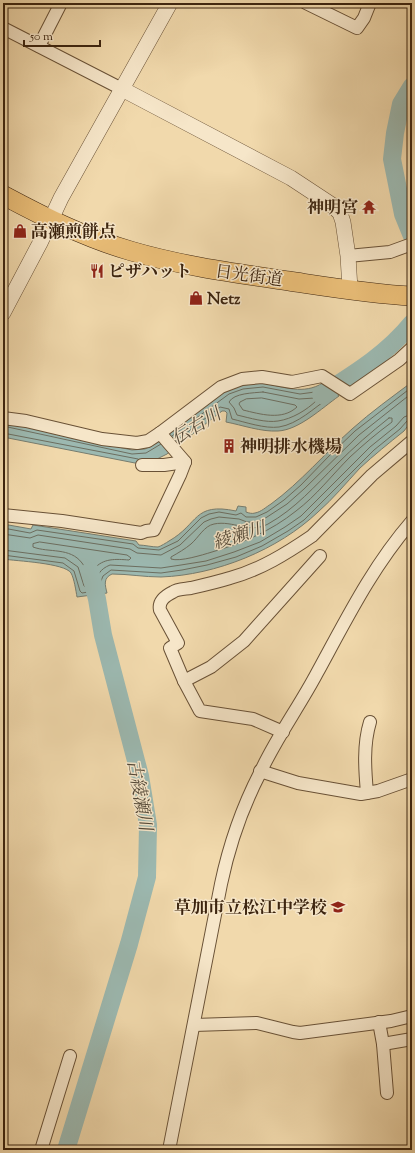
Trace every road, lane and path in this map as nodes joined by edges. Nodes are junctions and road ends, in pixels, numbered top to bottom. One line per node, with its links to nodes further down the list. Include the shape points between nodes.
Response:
1 (62, 3): 6 (street)
2 (170, 3): 7 (street)
3 (306, 3): 4 (street, via 357,28)
4 (370, 3)
5 (3, 28): 6 (street)
6 (39, 46): 7 (street)
7 (122, 89): 9 (street); 11 (street, via 279,171 332,205 340,213 343,222)
8 (3, 195): 9 (main road, 日光街道)
9 (51, 220): 12 (main road, 日光街道, via 97,240 157,258 202,268); 14 (street)
10 (407, 245): 11 (street, via 390,252)
11 (348, 256): 12 (street)
12 (350, 289): 13 (main road, 日光街道)
13 (411, 296)
14 (3, 313)
15 (412, 348): 17 (street, via 350,394 322,376 292,382 262,377 242,379 221,387)
16 (3, 418): 17 (street, via 123,443 137,444 148,441)
17 (160, 433): 19 (street)
18 (412, 441): 24 (street, via 372,475 302,543 273,561 249,571 212,583 174,591 161,600 160,610 178,643 170,648)
19 (185, 462): 20 (street); 21 (street, via 154,530 141,533)
20 (142, 465)
21 (3, 515)
22 (412, 521): 26 (street, via 362,590)
23 (320, 556): 24 (street, via 244,641 211,667)
24 (184, 681): 26 (street, via 200,711 253,719)
25 (370, 722): 29 (street, via 365,747)
26 (283, 732): 27 (street)
27 (260, 772): 29 (street, via 298,783); 32 (street, via 246,802 226,862)
28 (412, 779): 29 (street)
29 (367, 794)
30 (412, 1016): 31 (street)
31 (379, 1022): 32 (street, via 300,1033 257,1023); 34 (street)
32 (194, 1025): 38 (street)
33 (412, 1039): 34 (street)
34 (383, 1044): 36 (street)
35 (70, 1056): 37 (street)
36 (387, 1093)
37 (41, 1150)
38 (169, 1150)

